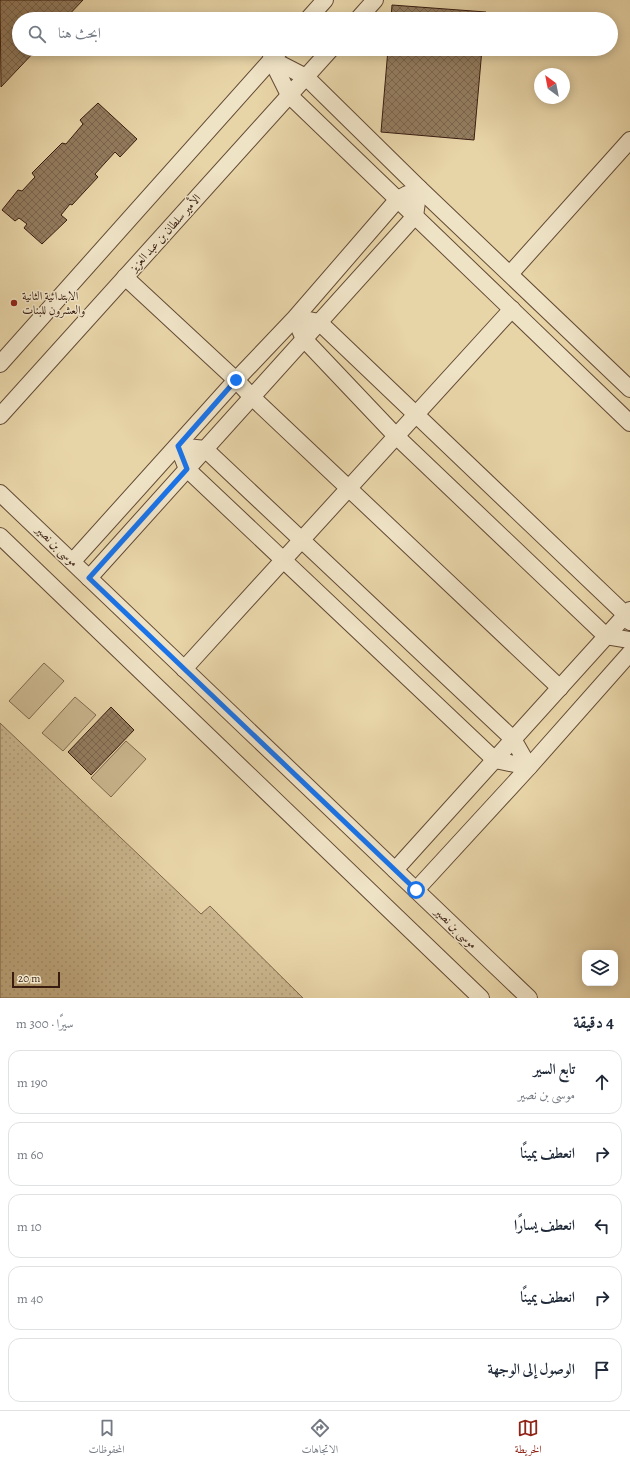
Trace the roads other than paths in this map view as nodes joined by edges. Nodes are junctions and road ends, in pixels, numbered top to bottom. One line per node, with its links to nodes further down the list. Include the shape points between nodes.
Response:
1 (325, 0): 3 (street)
2 (375, 0): 4 (street)
3 (314, 12)
4 (364, 12)
5 (274, 56): 21 (street)
6 (277, 56): 10 (street)
7 (279, 56): 9 (street)
8 (324, 56): 9 (street, الأمير سلطان بن عبد العزيز)
9 (306, 77): 10 (street, الأمير سلطان بن عبد العزيز); 12 (street)
10 (290, 95): 13 (street); 16 (street, الأمير سلطان بن عبد العزيز)
11 (630, 140): 15 (street)
12 (419, 188): 13 (street); 14 (street); 15 (street)
13 (398, 199): 14 (street); 18 (street)
14 (415, 216): 17 (street); 19 (street)
15 (510, 274): 23 (street)
16 (125, 277): 22 (street); 27 (street, الأمير سلطان بن عبد العزيز)
17 (512, 309): 25 (street); 26 (street)
18 (296, 318): 19 (street); 20 (street); 22 (street)
19 (319, 322): 20 (street); 26 (street)
20 (304, 339): 24 (street); 29 (street)
21 (0, 364)
22 (236, 380): 24 (street); 30 (street)
23 (628, 382): 25 (street)
24 (252, 397): 31 (street); 33 (street)
25 (607, 400): 28 (street)
26 (416, 414): 29 (street); 40 (street)
27 (0, 416)
28 (630, 423)
29 (396, 436): 33 (street); 41 (street)
30 (178, 446): 31 (street); 32 (street); 38 (street)
31 (205, 449): 32 (street); 36 (street)
32 (187, 469): 37 (street); 39 (street)
33 (349, 488): 36 (street); 45 (street)
34 (0, 493): 38 (street, موسى بن نصير)
35 (0, 536): 51 (street)
36 (301, 540): 37 (street); 46 (street)
37 (283, 560): 44 (street); 47 (street)
38 (73, 561): 39 (street, موسى بن نصير)
39 (89, 578): 44 (street, موسى بن نصير)
40 (629, 616): 41 (street)
41 (606, 636): 42 (street); 45 (street)
42 (630, 640)
43 (630, 653): 48 (street)
44 (184, 669): 49 (street, موسى بن نصير)
45 (560, 688): 46 (street)
46 (513, 739): 47 (street); 48 (street)
47 (495, 760): 48 (street); 49 (street)
48 (529, 767): 50 (street)
49 (395, 870): 50 (street, موسى بن نصير)
50 (416, 890): 52 (street, موسى بن نصير)
51 (482, 998)
52 (530, 998)

